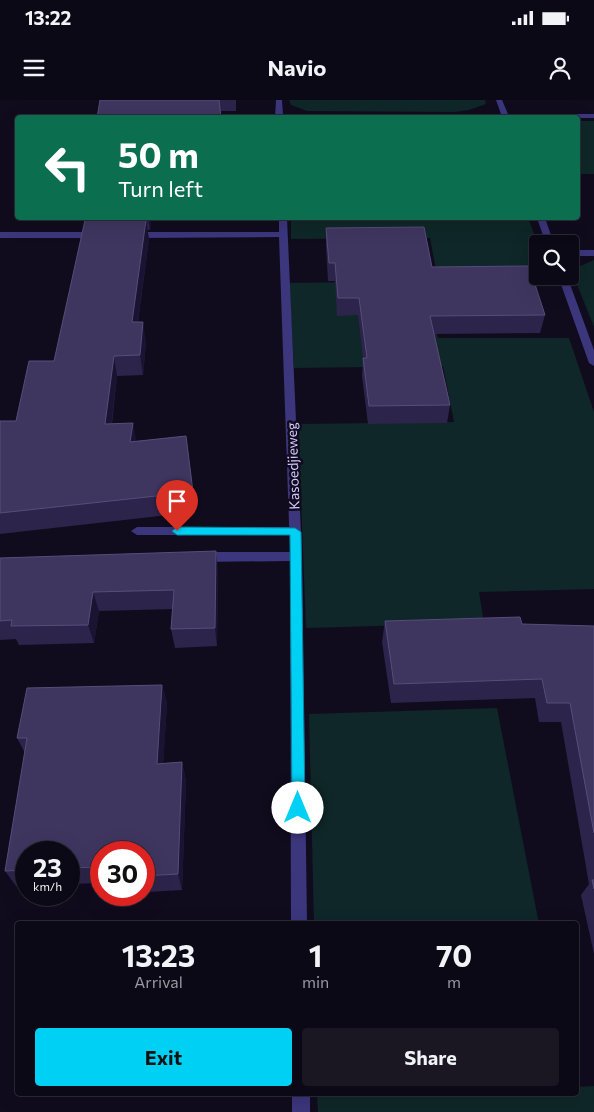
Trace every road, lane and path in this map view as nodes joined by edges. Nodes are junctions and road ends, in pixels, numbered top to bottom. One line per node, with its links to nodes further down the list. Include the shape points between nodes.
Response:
1 (278, 100): 3 (street)
2 (499, 100): 4 (street)
3 (279, 115)
4 (504, 115)
5 (580, 116): 6 (street)
6 (594, 116)
7 (283, 220): 9 (street, Kasoedjieweg)
8 (542, 220): 13 (street)
9 (284, 234): 12 (street); 19 (street, Kasoedjieweg)
10 (0, 235): 11 (street)
11 (108, 235)
12 (127, 235)
13 (547, 235)
14 (579, 253): 15 (street)
15 (594, 253)
16 (565, 285): 17 (street)
17 (594, 363)
18 (137, 531): 19 (street)
19 (295, 532): 20 (street, Kasoedjieweg)
20 (296, 556): 21 (street); 22 (street, Kasoedjieweg)
21 (188, 557)
22 (300, 921)
23 (301, 1096): 24 (street)
24 (301, 1112)

